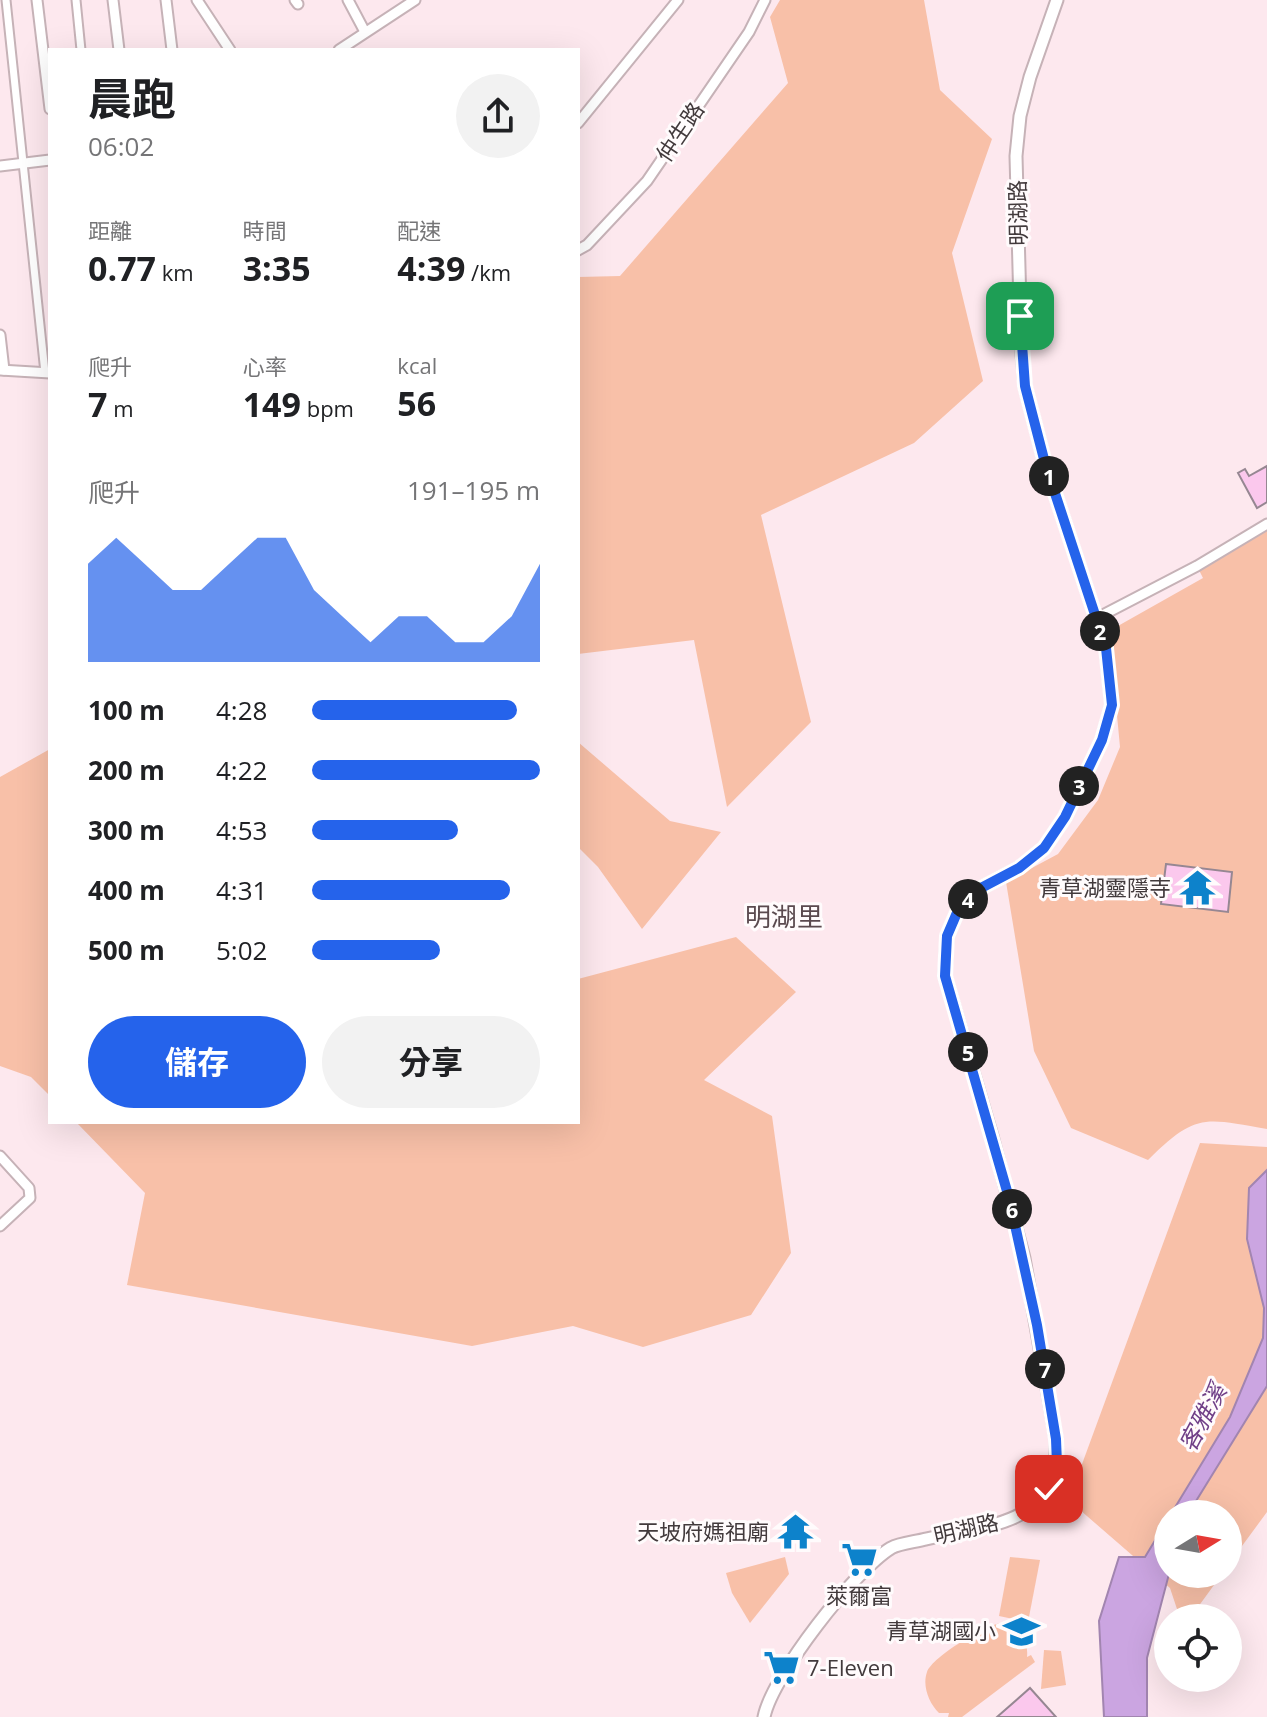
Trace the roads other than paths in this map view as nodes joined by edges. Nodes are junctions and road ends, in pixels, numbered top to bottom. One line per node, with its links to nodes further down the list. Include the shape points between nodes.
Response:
1 (6, 0): 21 (street)
2 (37, 0): 18 (street)
3 (76, 0): 13 (street)
4 (113, 0): 14 (street)
5 (166, 0): 15 (street)
6 (197, 0): 16 (street)
7 (348, 0): 12 (street)
8 (415, 0): 12 (street)
9 (678, 0): 19 (street)
10 (765, 0): 23 (street, 仲生路, via 749,32 647,181)
11 (1057, 0): 28 (street, 明湖路, via 1020,116 1016,156 1021,343 1025,386 1045,463)
12 (365, 32): 17 (street)
13 (81, 48)
14 (119, 48)
15 (172, 48)
16 (229, 48)
17 (342, 48)
18 (48, 92)
19 (580, 121)
20 (48, 160): 21 (street)
21 (23, 162): 22 (street); 26 (street)
22 (0, 166)
23 (580, 249)
24 (0, 335): 25 (street)
25 (2, 370): 26 (street)
26 (47, 373)
27 (1267, 524): 28 (street)
28 (1095, 619): 31 (street, 明湖路, via 1106,648 1112,705 1102,740 1044,848 959,908 947,936 945,976 1024,1258 1057,1464 1049,1489 1036,1506 1017,1517 892,1547 856,1578 793,1658)
29 (0, 1156): 30 (street, via 29,1188 30,1198)
30 (0, 1226)
31 (764, 1717)

